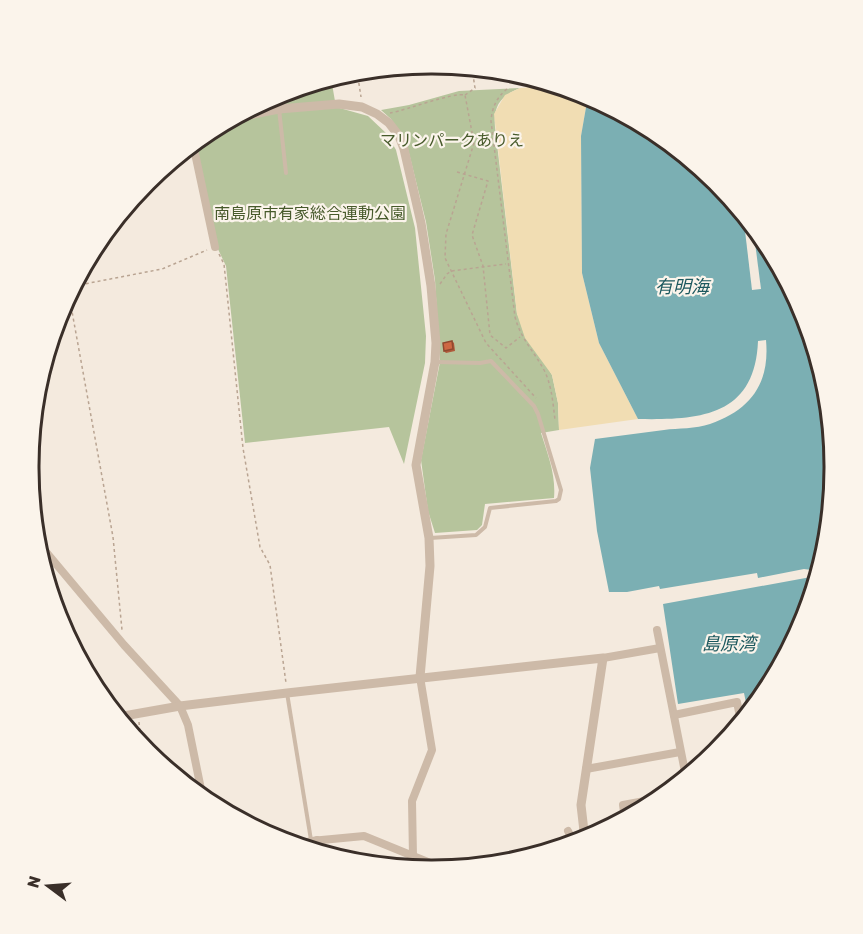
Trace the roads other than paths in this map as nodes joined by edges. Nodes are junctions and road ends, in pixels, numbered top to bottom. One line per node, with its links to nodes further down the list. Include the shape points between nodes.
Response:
1 (279, 109): 2 (street); 4 (lane); 6 (street, via 362,106 389,123 399,136 421,222 431,286)
2 (264, 112)
3 (195, 155): 5 (street)
4 (286, 173)
5 (215, 247)
6 (435, 362): 7 (street, via 416,465); 7 (lane, via 491,361 534,406 561,490 559,499 494,507 488,512 485,527 476,534)
7 (429, 538): 12 (street)
8 (49, 556): 14 (street)
9 (657, 630): 10 (street)
10 (660, 648): 11 (street); 17 (street)
11 (603, 658): 12 (street); 20 (street)
12 (420, 677): 13 (street); 28 (street, via 432,750 412,801)
13 (287, 693): 14 (street); 27 (lane)
14 (180, 706): 16 (street); 21 (street)
15 (739, 711): 17 (street, via 737,702)
16 (127, 715)
17 (674, 715): 18 (street)
18 (680, 752): 19 (street); 20 (street)
19 (684, 767)
20 (586, 769): 24 (street, via 581,805)
21 (201, 784)
22 (634, 803): 23 (street, via 623,805)
23 (624, 809)
24 (584, 829)
25 (568, 831): 26 (street)
26 (570, 835)
27 (314, 840): 28 (street, via 364,836)
28 (413, 857): 29 (street)
29 (417, 859)

